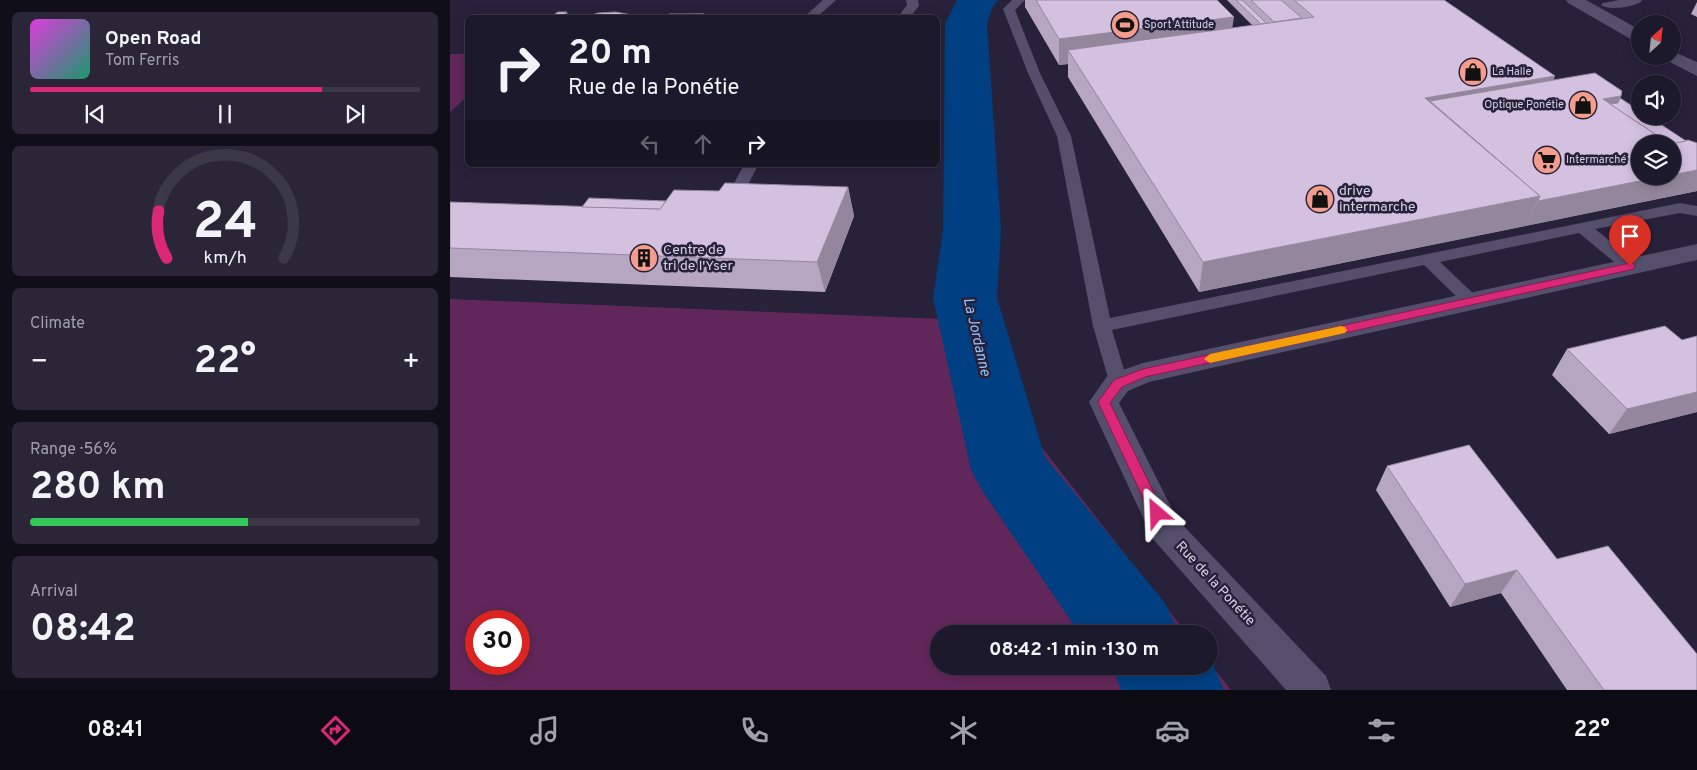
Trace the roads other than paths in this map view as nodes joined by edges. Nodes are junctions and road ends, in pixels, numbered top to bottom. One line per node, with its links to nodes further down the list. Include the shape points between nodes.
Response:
1 (830, 0): 7 (lane)
2 (912, 0): 8 (lane, via 913,6)
3 (1019, 0): 25 (lane, via 1008,9 1064,136)
4 (1574, 0): 10 (street)
5 (1636, 1): 6 (lane)
6 (1602, 3): 9 (street)
7 (812, 15)
8 (905, 15)
9 (1631, 19)
10 (1631, 33)
11 (1681, 48): 12 (street)
12 (1697, 57)
13 (1681, 61): 14 (street)
14 (1697, 70)
15 (750, 167): 17 (lane)
16 (1697, 202): 18 (lane)
17 (732, 204)
18 (1680, 208): 19 (lane); 20 (lane)
19 (1697, 211)
20 (1582, 227): 22 (lane); 23 (lane)
21 (1697, 252): 23 (street)
22 (1428, 259): 24 (lane); 25 (lane)
23 (1630, 266): 24 (street)
24 (1472, 302): 26 (street, via 1143,373)
25 (1102, 326): 26 (lane)
26 (1118, 384): 27 (street, Rue de la Ponétie, via 1104,402 1165,529)
27 (1312, 690)

